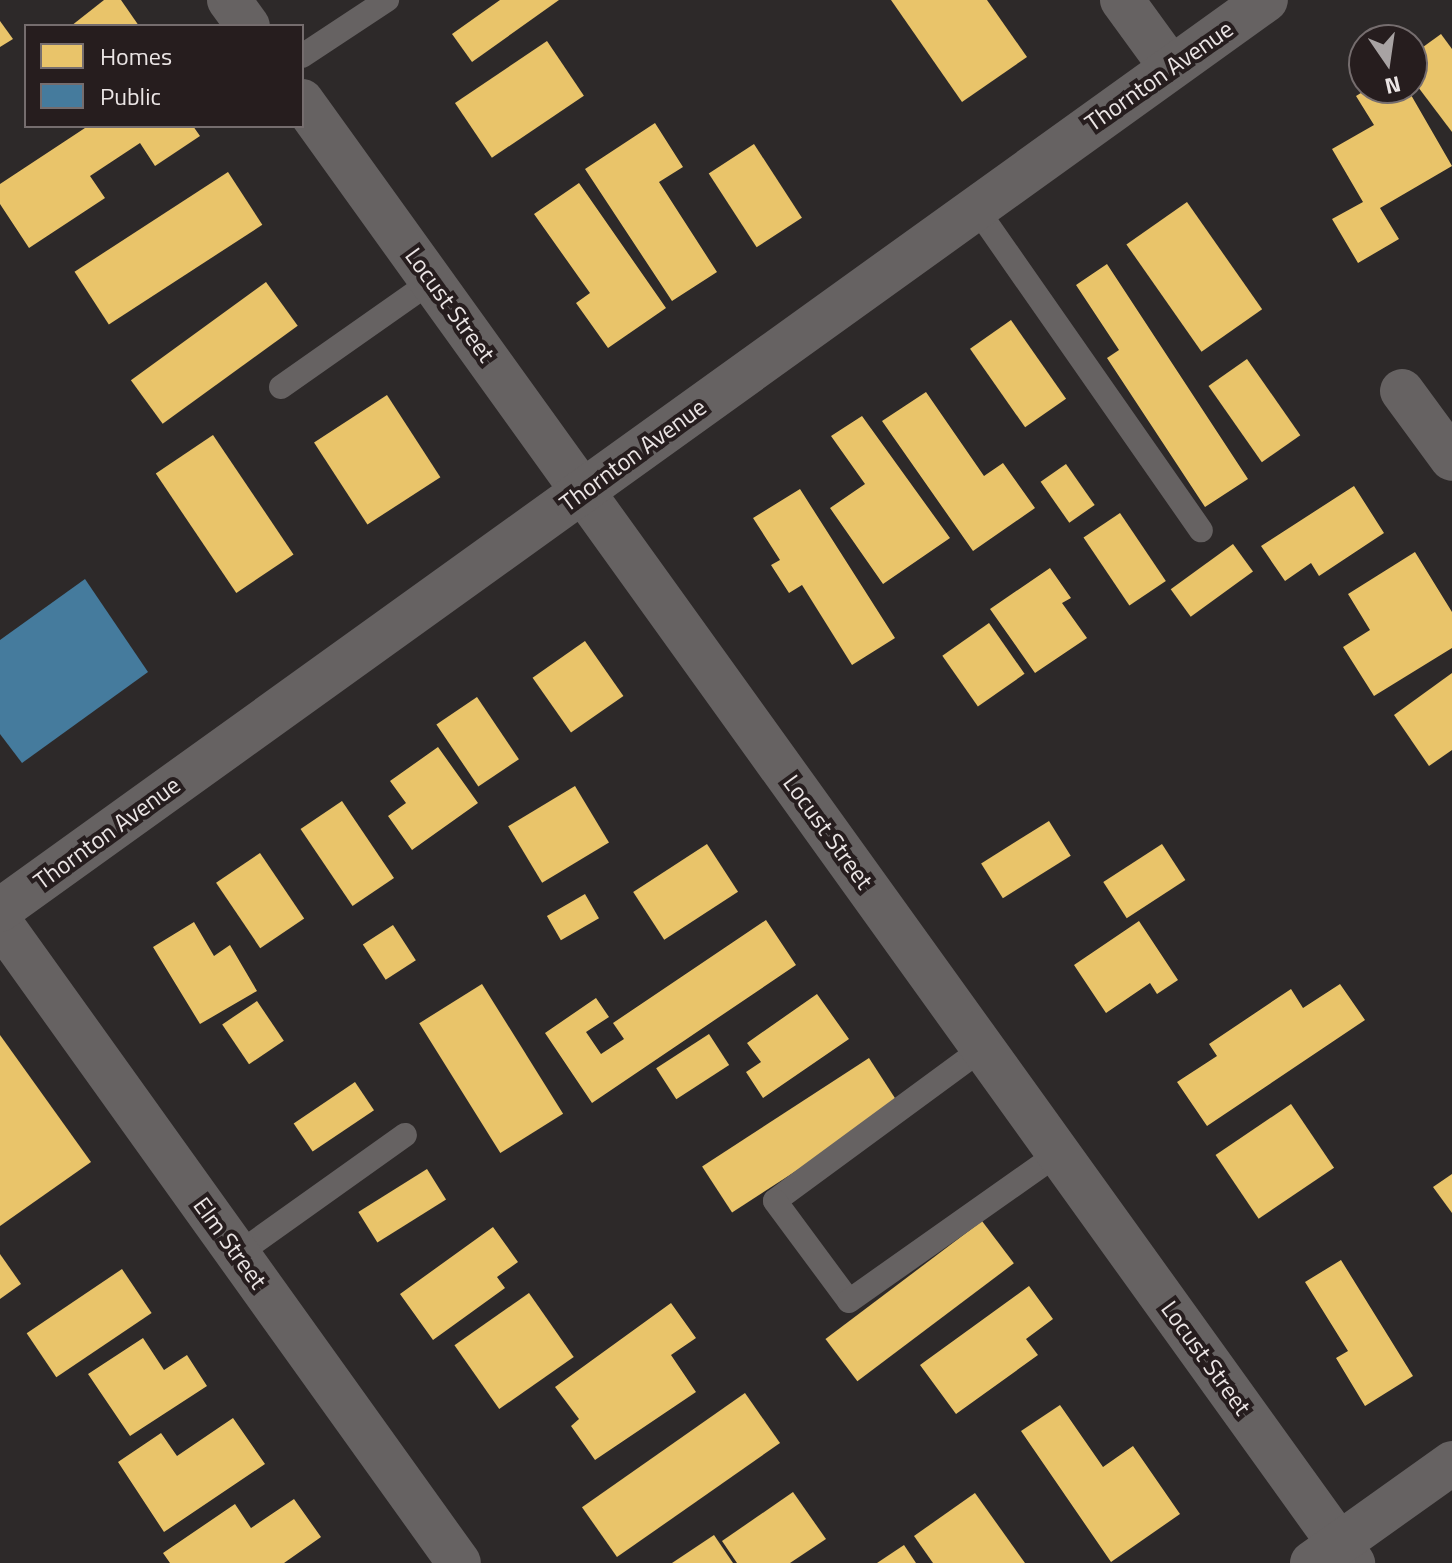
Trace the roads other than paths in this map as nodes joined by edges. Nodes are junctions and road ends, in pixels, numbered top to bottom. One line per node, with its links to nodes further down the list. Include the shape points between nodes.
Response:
1 (229, 0): 5 (street)
2 (387, 0): 6 (lane)
3 (1122, 0): 7 (street)
4 (1266, 0): 7 (street, Thornton Avenue)
5 (247, 24)
6 (304, 55)
7 (1170, 66): 9 (street, Thornton Avenue)
8 (304, 104): 10 (street, Locust Street)
9 (976, 208): 14 (street, Thornton Avenue); 15 (lane)
10 (432, 281): 11 (lane); 14 (street, Locust Street)
11 (281, 387)
12 (1402, 391): 13 (street)
13 (1452, 459)
14 (583, 491): 16 (street, Thornton Avenue); 18 (street, Locust Street)
15 (1201, 530)
16 (0, 910)
17 (0, 922): 21 (street, Elm Street)
18 (983, 1048): 20 (street, Locust Street); 20 (lane, via 775,1201 849,1301)
19 (405, 1135): 21 (lane)
20 (1059, 1153): 23 (street, Locust Street)
21 (238, 1254): 24 (street, Elm Street)
22 (1452, 1463): 23 (street)
23 (1335, 1557)
24 (459, 1563)

